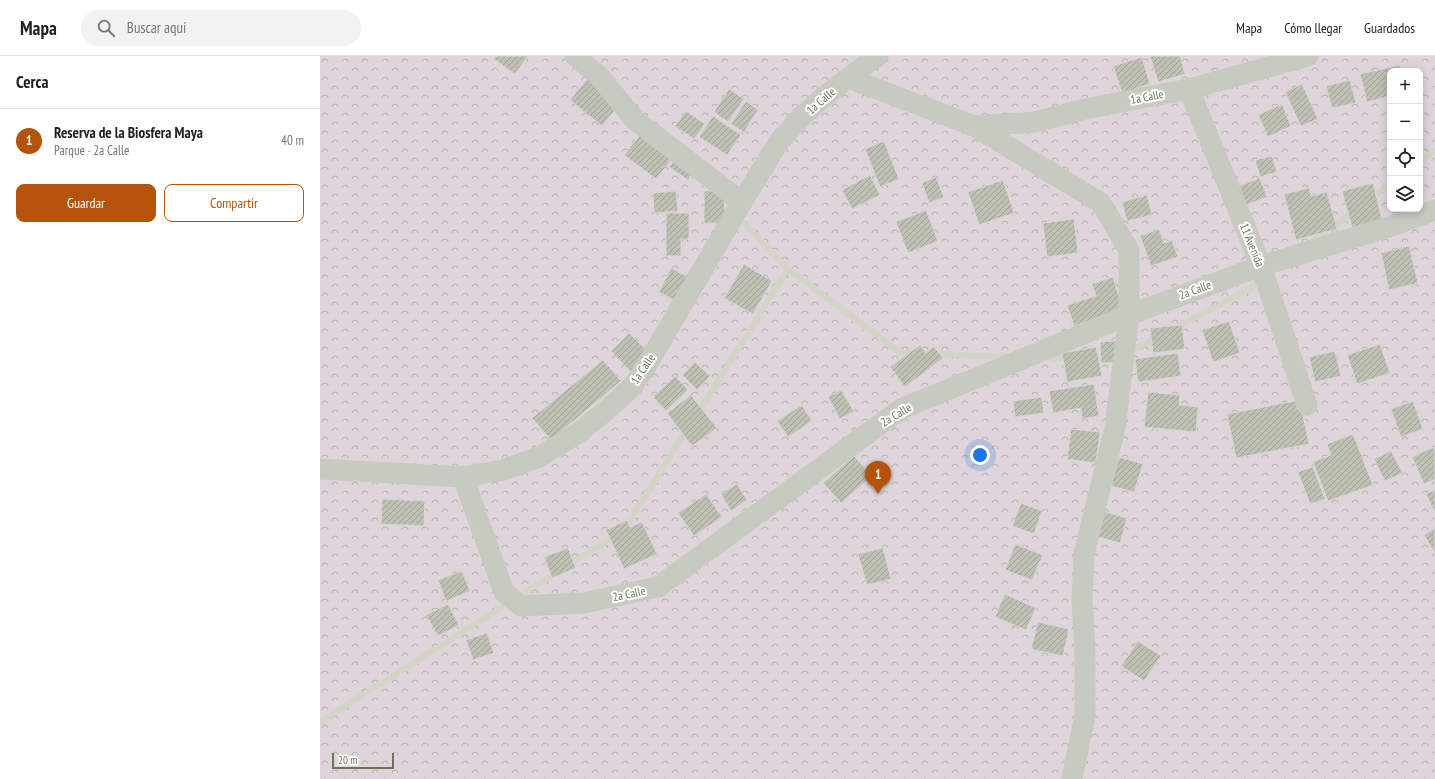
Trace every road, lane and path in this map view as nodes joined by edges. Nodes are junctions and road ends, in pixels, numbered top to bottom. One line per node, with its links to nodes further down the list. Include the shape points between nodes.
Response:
1 (575, 56): 7 (street, via 599,76 635,120)
2 (878, 56): 4 (street, 1a Calle)
3 (1308, 56): 5 (street, 1a Calle)
4 (848, 78): 6 (street, 1a Calle); 7 (street, 1a Calle, via 800,118 778,143)
5 (1189, 89): 6 (street, 1a Calle, via 1085,109 1035,122); 9 (street, 11 Avenida)
6 (974, 126): 10 (street, via 1101,203 1129,250)
7 (742, 202): 13 (street, 1a Calle, via 633,386 577,434 537,458 503,470)
8 (1435, 210): 9 (street, 2a Calle)
9 (1261, 266): 10 (street, 2a Calle); 11 (street, 11 Avenida)
10 (1129, 315): 13 (street, 2a Calle, via 901,409 658,588 584,603 521,606 504,592); 14 (street, via 1115,428 1084,554 1082,600 1085,716)
11 (1307, 405)
12 (320, 469): 13 (street, 1a Calle)
13 (463, 477)
14 (1072, 779)

